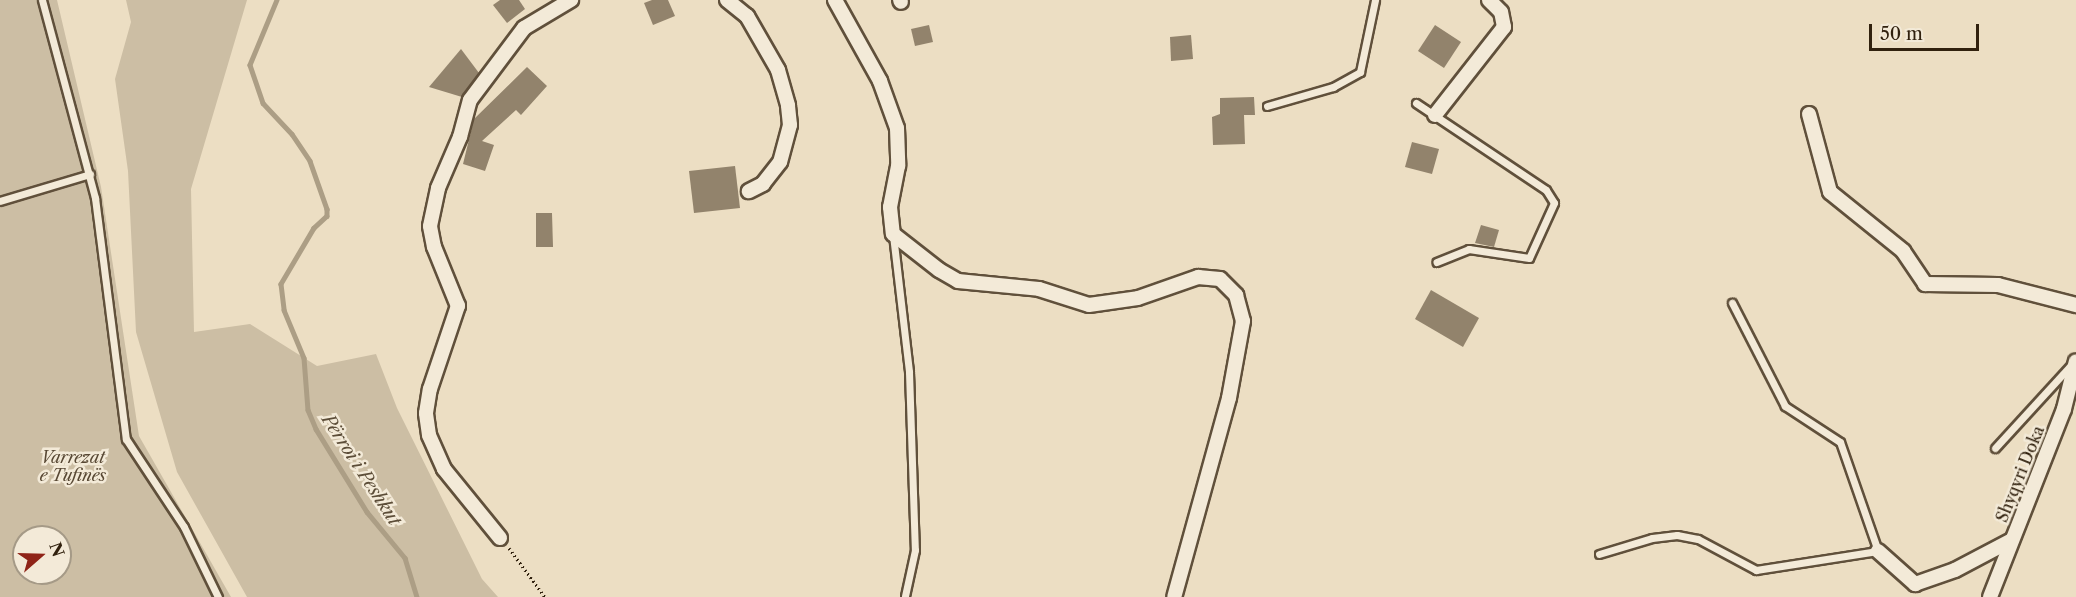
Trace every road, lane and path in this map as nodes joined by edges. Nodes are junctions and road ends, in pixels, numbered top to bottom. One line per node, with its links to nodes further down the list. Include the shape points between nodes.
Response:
1 (42, 0): 11 (lane)
2 (571, 0): 20 (street, via 524,27 470,100 460,137 438,188 430,226 434,247 458,306 430,390 426,413 429,435 444,468)
3 (727, 0): 12 (street, via 747,16 774,62 788,106 790,125 780,162 763,184)
4 (835, 0): 14 (street, via 880,81 897,128 898,166 890,207)
5 (1375, 0): 8 (lane, via 1360,72 1333,87)
6 (1489, 0): 10 (street, via 1501,12 1504,27)
7 (1416, 103): 10 (lane)
8 (1267, 106)
9 (1809, 114): 17 (street, via 1830,192 1903,251 1925,284 1998,285)
10 (1436, 115): 15 (lane, via 1546,190 1554,203 1529,258 1469,249)
11 (90, 174): 13 (lane); 25 (lane, via 126,440 184,527)
12 (749, 191)
13 (0, 201)
14 (893, 234): 24 (lane, via 909,372 915,550); 27 (street, via 958,281 1039,289 1076,304 1138,298 1198,277 1220,279 1230,285 1241,307 1240,338 1214,463)
15 (1436, 262)
16 (1732, 303): 22 (lane, via 1785,406 1840,442)
17 (2076, 305)
18 (2076, 360): 19 (lane); 21 (street, Shyqyri Doka, via 2064,410)
19 (1995, 448)
20 (500, 538): 26 (path)
21 (2012, 540): 22 (street, via 1955,570 1915,584); 28 (street, Shyqyri Doka)
22 (1878, 551): 23 (lane, via 1756,570 1698,539 1677,535 1652,538)
23 (1599, 554)
24 (905, 596)
25 (218, 597)
26 (545, 597)
27 (1174, 597)
28 (1990, 597)

